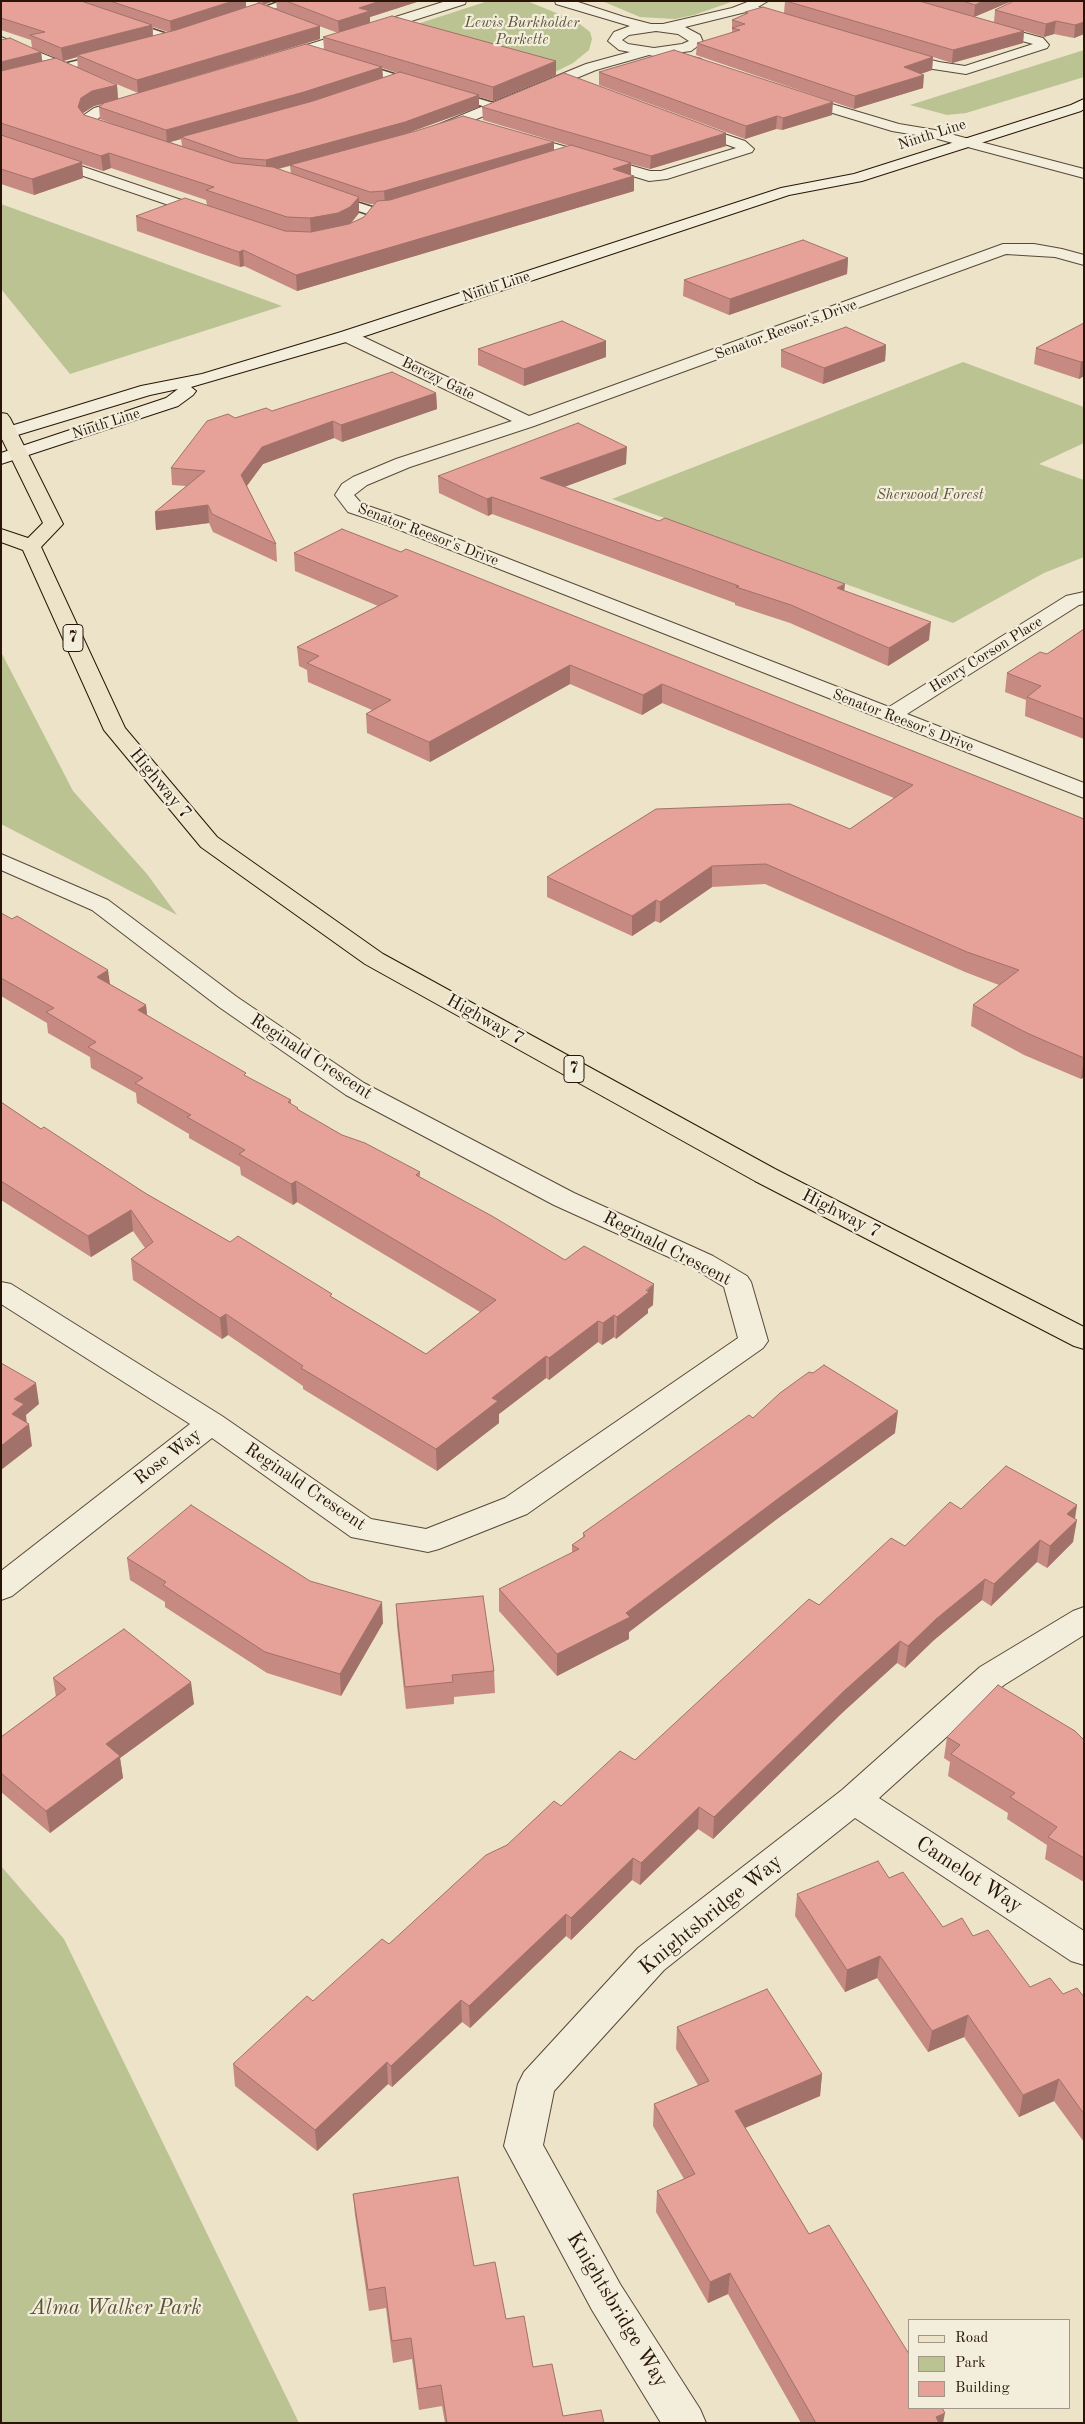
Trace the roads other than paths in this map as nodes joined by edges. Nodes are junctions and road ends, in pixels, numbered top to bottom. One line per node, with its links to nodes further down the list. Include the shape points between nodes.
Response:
1 (292, 1): 8 (lane)
2 (460, 1): 17 (street)
3 (561, 1): 6 (street)
4 (762, 1): 7 (street)
5 (244, 4): 8 (street)
6 (579, 8): 14 (street); 16 (street)
7 (741, 9): 13 (street); 14 (street); 18 (street, via 706,28)
8 (261, 11): 11 (street); 12 (lane)
9 (996, 15): 22 (street, via 974,24 1038,41 1042,45 966,70)
10 (112, 18): 20 (lane, via 177,37)
11 (279, 18)
12 (235, 19)
13 (806, 26)
14 (659, 28): 16 (street, via 634,29 618,34); 18 (street, via 681,30)
15 (315, 32): 17 (street)
16 (615, 39): 23 (street, via 624,47); 29 (street)
17 (340, 40): 21 (street)
18 (695, 40): 23 (street, via 686,48); 23 (street, via 709,59)
19 (1, 41): 28 (street)
20 (156, 44)
21 (306, 51): 25 (lane); 26 (street)
22 (884, 51)
23 (650, 52): 29 (street)
24 (112, 55): 28 (lane)
25 (322, 56)
26 (269, 62)
27 (348, 63): 30 (lane)
28 (64, 67): 32 (lane); 33 (street)
29 (591, 67): 31 (street)
30 (399, 79): 35 (lane); 36 (lane)
31 (566, 79): 34 (street); 43 (street)
32 (1, 82)
33 (97, 82)
34 (582, 85)
35 (378, 86)
36 (425, 86)
37 (784, 88): 49 (street, via 897,128)
38 (114, 90): 51 (street, via 144,99 98,111 88,121 91,125)
39 (443, 92): 43 (lane)
40 (1084, 96): 41 (street)
41 (1060, 98)
42 (1084, 103): 53 (street, Ninth Line)
43 (496, 107): 44 (street)
44 (463, 121): 47 (street); 50 (street)
45 (680, 123): 55 (street, via 747,149 662,176 649,176)
46 (964, 125): 49 (street, Ninth Line)
47 (482, 126)
48 (500, 132): 55 (street)
49 (935, 134): 53 (street); 54 (street, Ninth Line)
50 (420, 136)
51 (128, 137)
52 (1, 143): 63 (street)
53 (968, 143): 58 (street); 59 (street, Ninth Line, via 857,178)
54 (903, 144)
55 (574, 154): 56 (lane)
56 (553, 160)
57 (833, 167): 59 (street, Ninth Line)
58 (1084, 174)
59 (786, 191): 66 (street, Ninth Line)
60 (317, 193): 62 (lane)
61 (404, 205): 62 (lane)
62 (371, 211): 64 (street)
63 (221, 218)
64 (362, 225)
65 (1084, 260): 68 (street, Senator Reesor's Drive, via 1034,249 1003,249)
66 (347, 336): 67 (street, Ninth Line); 68 (street, Berczy Gate)
67 (205, 379): 69 (street, Ninth Line, via 147,390); 70 (street, Ninth Line, via 172,402)
68 (528, 422): 74 (street, Senator Reesor's Drive, via 403,463 360,481 344,495 355,508)
69 (4, 428): 70 (main road)
70 (9, 456): 72 (main road, via 53,524)
71 (1, 535): 72 (main road)
72 (31, 546): 78 (main road, Highway 7 / 7, via 115,730 209,842 374,959 765,1175)
73 (1084, 598): 74 (street, Henry Corson Place, via 1073,600)
74 (890, 716): 75 (street, Senator Reesor's Drive)
75 (1084, 791)
76 (1, 861): 79 (street, Reginald Crescent, via 100,905 228,1002 355,1089 564,1199 703,1262 737,1282 753,1341 516,1506 428,1542 362,1529)
77 (1, 1291): 79 (street, Rose Way)
78 (1084, 1339)
79 (211, 1423): 80 (street, Rose Way)
80 (1, 1588)
81 (1084, 1619): 82 (street, Knightsbridge Way, via 992,1676)
82 (854, 1800): 83 (street, Camelot Way); 84 (street, Knightsbridge Way, via 651,1959 537,2084 523,2146 606,2297)
83 (1084, 1950)
84 (685, 2423)

